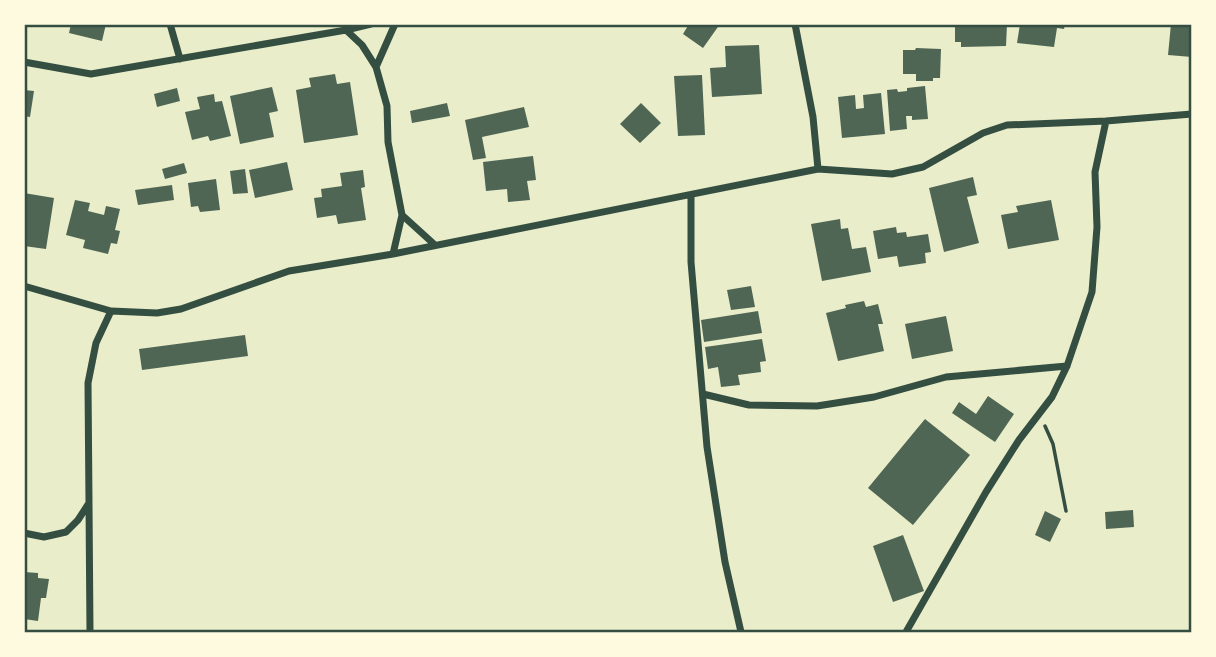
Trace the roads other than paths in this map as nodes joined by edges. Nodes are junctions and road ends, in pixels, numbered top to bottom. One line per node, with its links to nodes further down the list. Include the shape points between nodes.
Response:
1 (170, 24): 6 (street)
2 (371, 24): 5 (street)
3 (395, 24): 8 (street)
4 (795, 24): 11 (street)
5 (346, 30): 6 (street); 8 (street)
6 (180, 59): 7 (street, via 91,74)
7 (24, 62)
8 (376, 67): 13 (street, via 387,106 388,142)
9 (1192, 114): 10 (street)
10 (1106, 121): 11 (street, via 1007,125 923,167 892,174); 18 (street, via 1095,172 1092,292)
11 (818, 169): 12 (street)
12 (691, 195): 14 (street); 19 (street, via 691,262)
13 (402, 215): 14 (street); 15 (street)
14 (435, 245): 15 (street)
15 (393, 254): 17 (street, via 289,271 181,309 157,313)
16 (24, 286): 17 (street)
17 (111, 310): 20 (street, via 96,343 88,383)
18 (1067, 366): 19 (street, via 946,377 874,397 817,406 749,405); 24 (street, via 1052,397 986,492)
19 (703, 394): 23 (street, via 724,562)
20 (89, 503): 21 (street, via 66,532 44,537); 22 (street)
21 (24, 533)
22 (90, 632)
23 (741, 632)
24 (906, 632)

